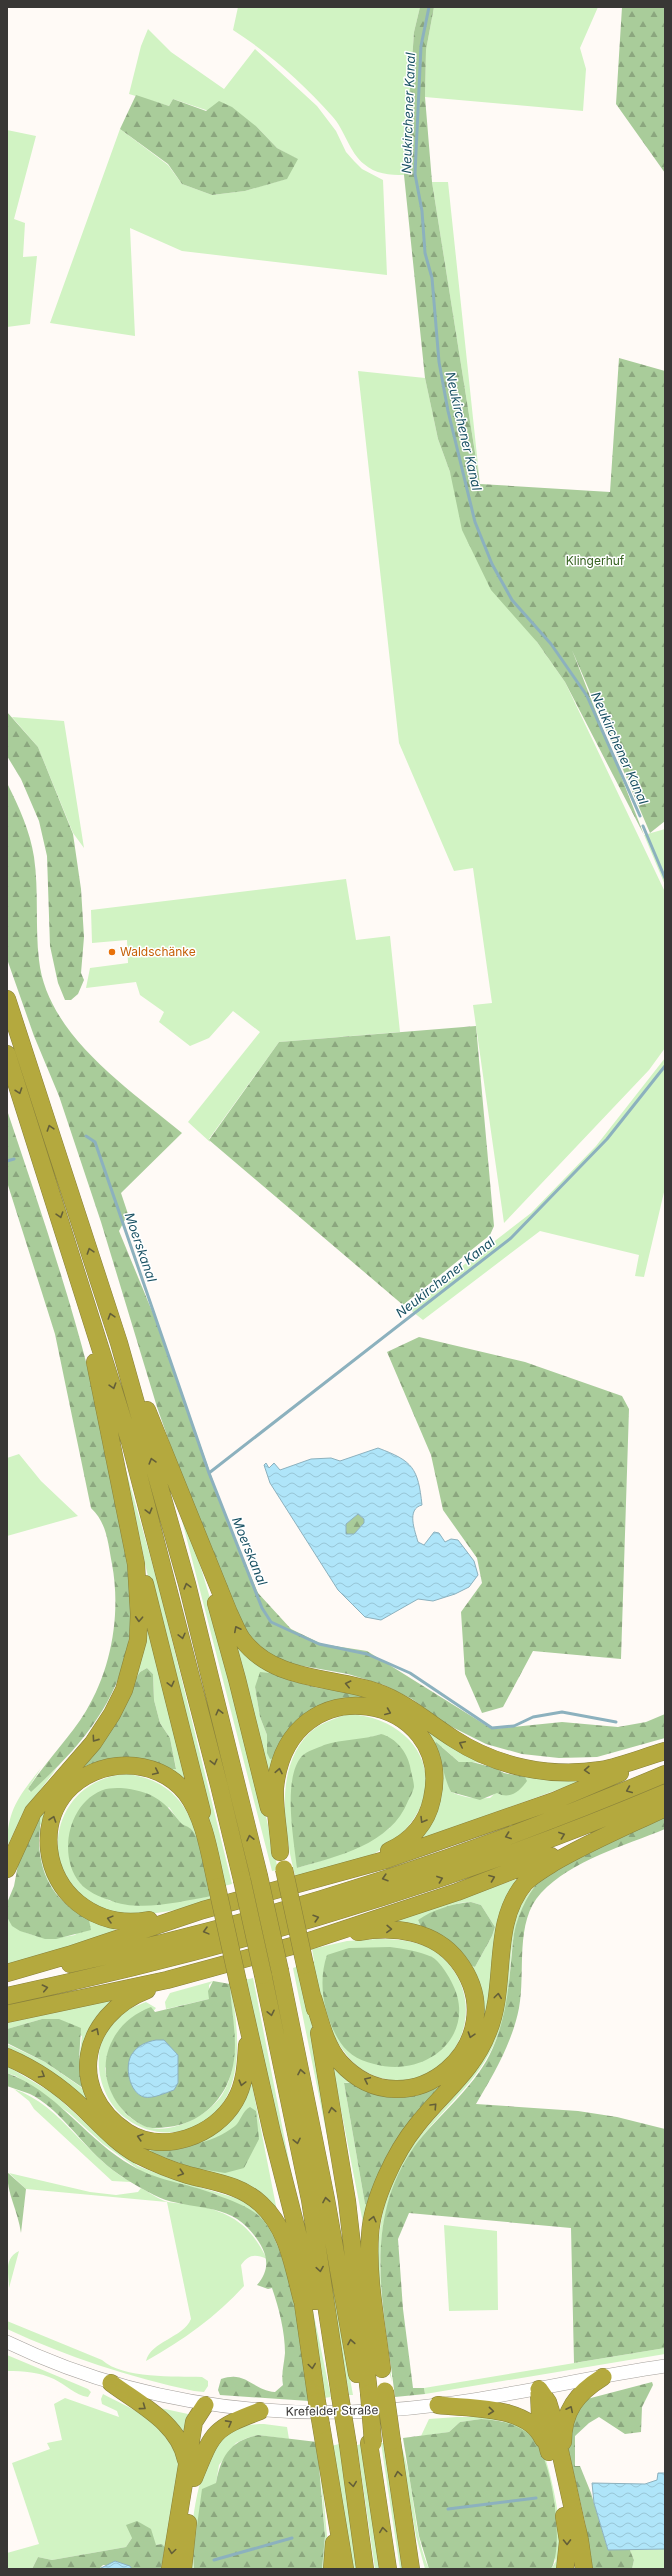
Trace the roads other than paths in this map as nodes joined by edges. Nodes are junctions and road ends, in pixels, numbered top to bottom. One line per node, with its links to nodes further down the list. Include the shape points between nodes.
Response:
1 (7, 999): 4 (highway, one-way to 1)
2 (7, 1054): 3 (highway, one-way to 3)
3 (85, 1295): 6 (highway, via 89,1336); 37 (highway, one-way to 37, bridge, via 136,1465 218,1777 242,1880 310,2200)
4 (119, 1343): 5 (highway); 36 (highway, one-way to 4, bridge, via 326,2199 259,1876 187,1584)
5 (173, 1470): 7 (highway, one-way to 5, via 601,1770 554,1772 518,1767 455,1740 406,1706 378,1692 289,1673 267,1662 242,1639 229,1613); 13 (highway, via 238,1679)
6 (129, 1525): 14 (highway, one-way to 14, via 198,1792); 15 (highway, one-way to 15, via 136,1564 140,1614 138,1640 124,1690 93,1743 34,1812)
7 (665, 1751)
8 (665, 1754): 16 (highway, via 554,1801 385,1860)
9 (665, 1774): 20 (highway, one-way to 20, via 594,1804 430,1864 261,1916 119,1953)
10 (665, 1793): 22 (highway, one-way to 10, via 124,1971 266,1934 436,1881 600,1821)
11 (665, 1808): 12 (highway)
12 (583, 1845): 18 (highway, one-way to 12); 32 (highway, one-way to 12, via 369,2262 370,2233 385,2180 399,2150 417,2124 467,2071 489,2032 497,2006 503,1939 508,1915 518,1893 536,1874)
13 (280, 1852): 16 (highway, one-way to 16, via 275,1789 280,1764 288,1744 302,1727 318,1714 338,1707 358,1705 394,1714 409,1725 430,1755 434,1790 425,1818 412,1836 398,1847); 23 (highway, bridge)
14 (212, 1864): 17 (highway, one-way to 14, via 143,1921 120,1922 87,1910 65,1891 55,1875 49,1859 51,1824 66,1793 81,1779 102,1768 123,1764 144,1766 170,1778 186,1793 198,1814); 25 (highway, bridge)
15 (7, 1869)
16 (319, 1878): 17 (highway)
17 (204, 1910): 19 (highway)
18 (323, 1938): 21 (highway); 23 (highway, one-way to 23, via 376,1929 402,1930 434,1940 450,1951 466,1971 474,1991 476,2011 473,2030 468,2045 454,2066 436,2079 416,2088 395,2089 376,2085 356,2075 340,2061 325,2037)
19 (7, 1973)
20 (7, 1977)
21 (167, 1980): 24 (highway); 25 (highway, one-way to 21, via 247,2041 242,2086 223,2117 208,2130 183,2140 157,2141 128,2133 109,2116 92,2088 88,2069 89,2050 95,2032 104,2018 117,2006 135,1994)
22 (7, 1996)
23 (313, 1998): 28 (highway, one-way to 23)
24 (7, 2014)
25 (246, 2017): 27 (highway)
26 (7, 2057): 29 (highway, one-way to 29, via 47,2078 82,2107 114,2139 136,2154 164,2167 232,2186 261,2204 278,2225 288,2244)
27 (272, 2132): 29 (highway); 37 (highway)
28 (344, 2176): 32 (highway); 36 (highway)
29 (302, 2300): 45 (highway, one-way to 45, bridge)
30 (7, 2342): 34 (main road, Krefelder Straße)
31 (665, 2366): 33 (main road, Krefelder Straße)
32 (382, 2369): 36 (highway)
33 (603, 2377): 35 (main road, Krefelder Straße); 42 (highway, one-way to 33, via 563,2430 570,2406 588,2386)
34 (111, 2384): 38 (main road, Krefelder Straße); 43 (highway, one-way to 43, via 172,2430 182,2446)
35 (539, 2389): 39 (main road, Krefelder Straße); 41 (highway, via 540,2417); 42 (highway, via 548,2402)
36 (372, 2393): 46 (highway, one-way to 36, bridge, via 392,2441); 52 (highway, one-way to 36, via 371,2443)
37 (340, 2396): 51 (highway, one-way to 51, bridge)
38 (205, 2405): 40 (main road, Krefelder Straße); 43 (highway, via 194,2422); 44 (highway)
39 (438, 2405): 40 (main road, Krefelder Straße, via 319,2414); 41 (highway, one-way to 41, via 492,2410 525,2419 541,2434)
40 (260, 2410): 44 (highway, one-way to 40, via 213,2434 235,2420)
41 (548, 2450): 55 (highway, one-way to 55, via 564,2510 568,2541)
42 (563, 2460): 56 (highway)
43 (186, 2462): 47 (highway, one-way to 47)
44 (194, 2478): 48 (highway)
45 (332, 2487): 49 (highway); 50 (highway)
46 (403, 2508): 53 (highway); 54 (highway)
47 (170, 2569)
48 (183, 2569)
49 (332, 2569)
50 (345, 2569)
51 (365, 2569)
52 (388, 2569)
53 (411, 2569)
54 (419, 2569)
55 (565, 2569)
56 (584, 2569)

